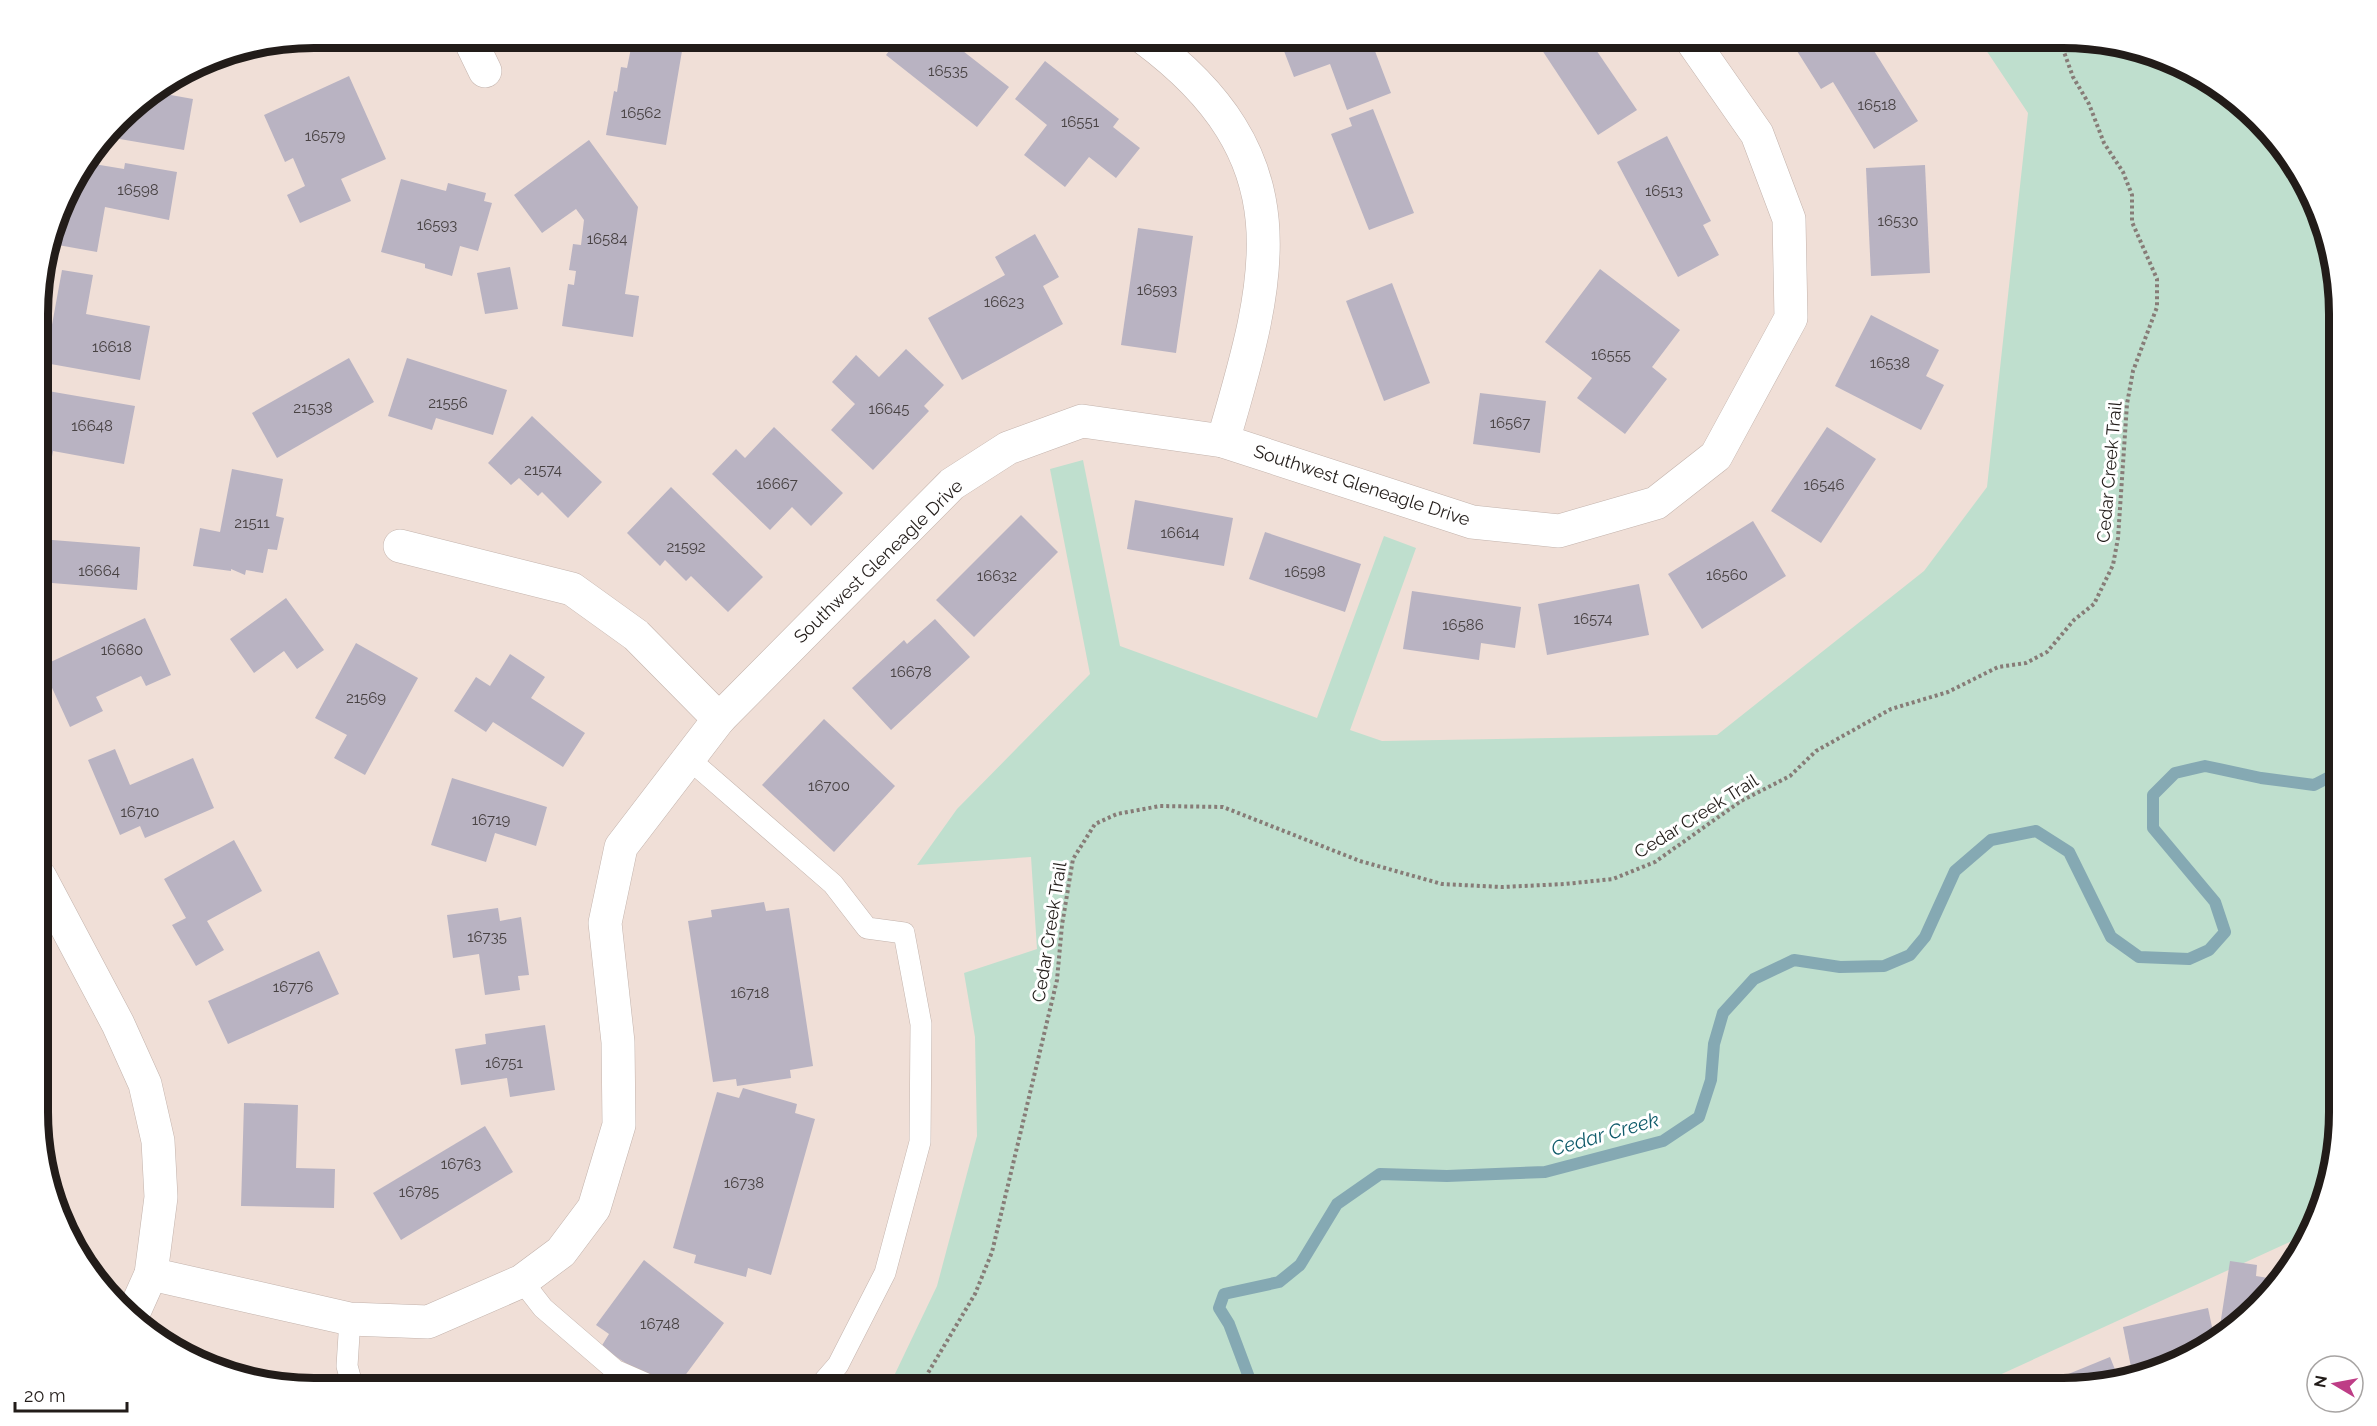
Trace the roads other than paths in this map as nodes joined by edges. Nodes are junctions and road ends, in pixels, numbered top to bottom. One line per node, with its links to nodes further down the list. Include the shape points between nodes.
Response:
1 (474, 48): 4 (street)
2 (1157, 48): 5 (street, via 1214,99 1237,137 1256,183 1265,230 1262,293)
3 (1697, 48): 5 (street, Southwest Gleneagle Drive, via 1757,134 1789,219 1791,318 1716,456 1656,503 1559,531 1472,522)
4 (486, 71)
5 (1223, 441): 7 (street, Southwest Gleneagle Drive, via 1082,421 1008,448 952,484)
6 (400, 546): 7 (street, via 572,589 636,635)
7 (719, 719): 8 (street, Southwest Gleneagle Drive)
8 (688, 759): 11 (street, Southwest Gleneagle Drive, via 621,847 605,923 618,1042 619,1125 594,1208 561,1252); 16 (lane, via 833,884 867,928 904,933 921,1024 920,1142 885,1273 838,1365)
9 (48, 892): 10 (street, via 145,1084 158,1141 161,1197)
10 (151, 1274): 12 (street); 13 (street, Southwest Gleneagle Drive)
11 (522, 1281): 13 (street, Southwest Gleneagle Drive, via 428,1322); 15 (lane, via 543,1308 615,1370)
12 (135, 1309)
13 (350, 1319): 14 (lane, via 347,1366)
14 (350, 1378)
15 (633, 1378)
16 (827, 1378)

